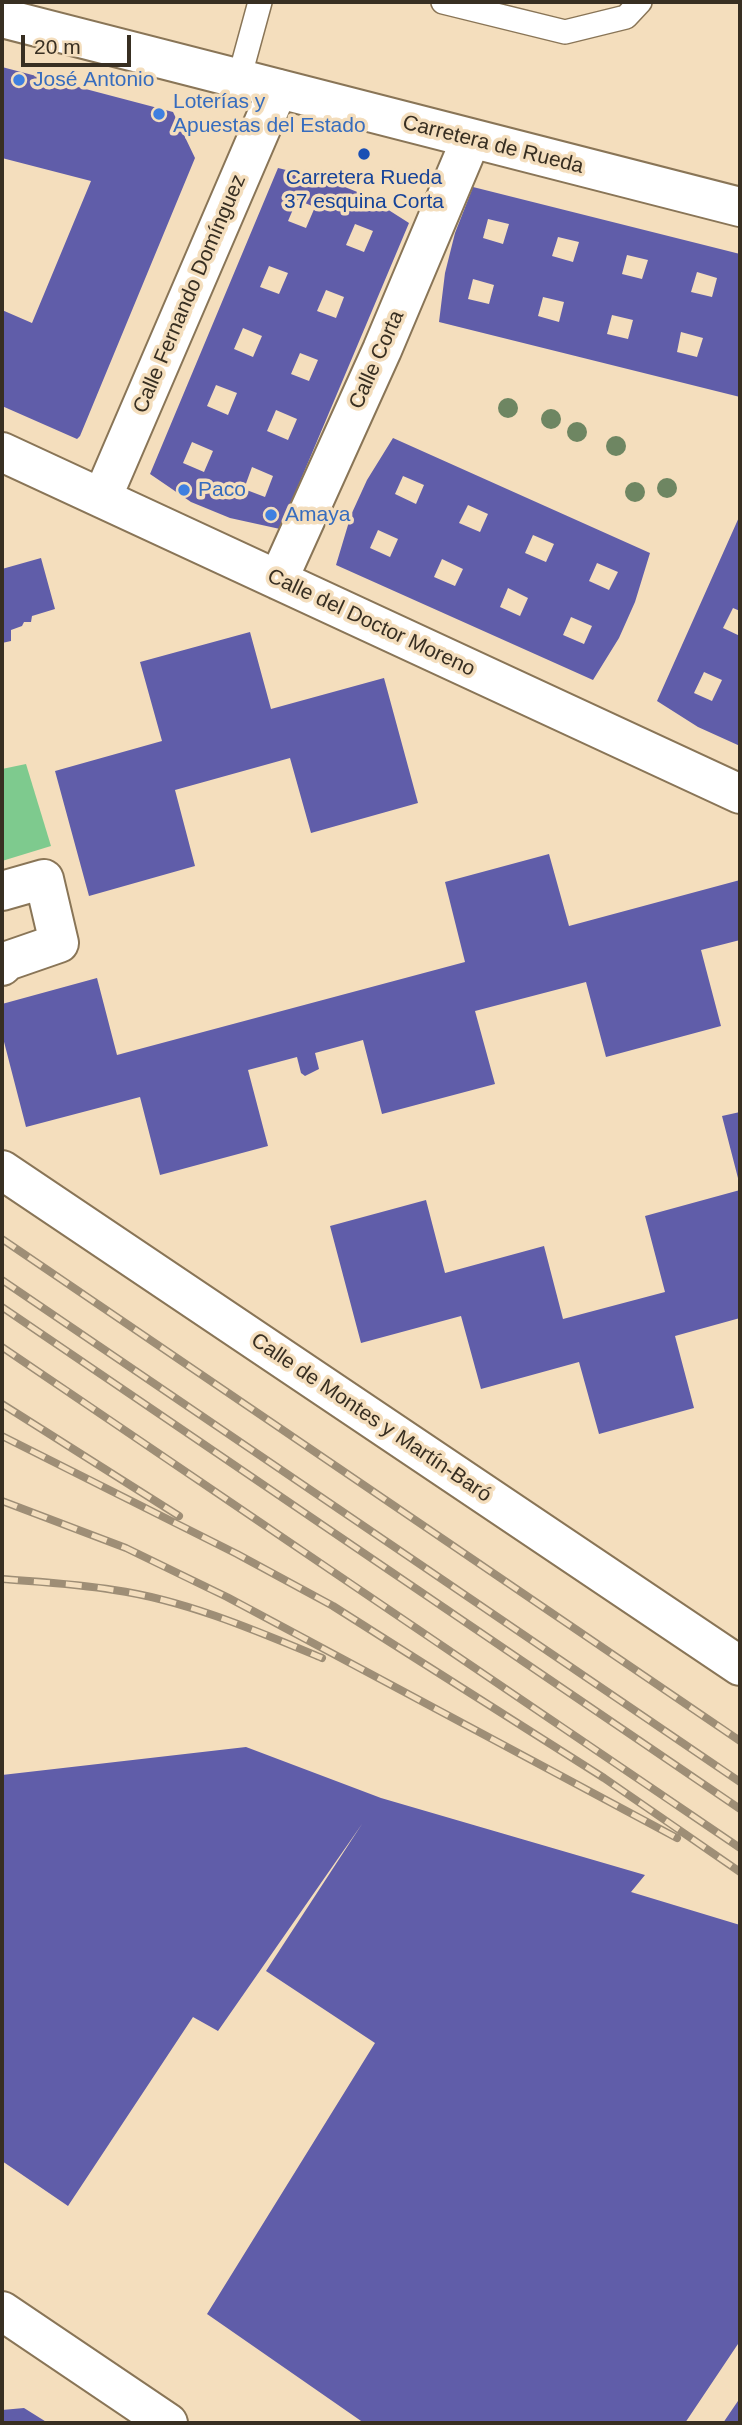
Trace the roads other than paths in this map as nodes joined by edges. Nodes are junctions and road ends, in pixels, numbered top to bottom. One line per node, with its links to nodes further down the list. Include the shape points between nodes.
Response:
1 (260, 2): 5 (lane)
2 (443, 2): 3 (lane, via 565,32 626,17)
3 (640, 2)
4 (2, 18): 5 (street, Carretera de Rueda)
5 (239, 79): 6 (street, Carretera de Rueda)
6 (278, 89): 7 (street, Carretera de Rueda); 10 (street, Calle Fernando Domínguez)
7 (471, 139): 8 (street, Carretera de Rueda); 11 (street, Calle Corta)
8 (740, 207)
9 (2, 452): 10 (street, Calle del Doctor Moreno)
10 (102, 498): 11 (street, Calle del Doctor Moreno)
11 (278, 580): 12 (street, Calle del Doctor Moreno)
12 (740, 794)
13 (2, 891): 14 (street, via 44,879 59,943)
14 (2, 964)
15 (2, 1170): 16 (street, Calle de Montes y Martín-Baró)
16 (740, 1667)
17 (2, 2311): 18 (street)
18 (169, 2423)

